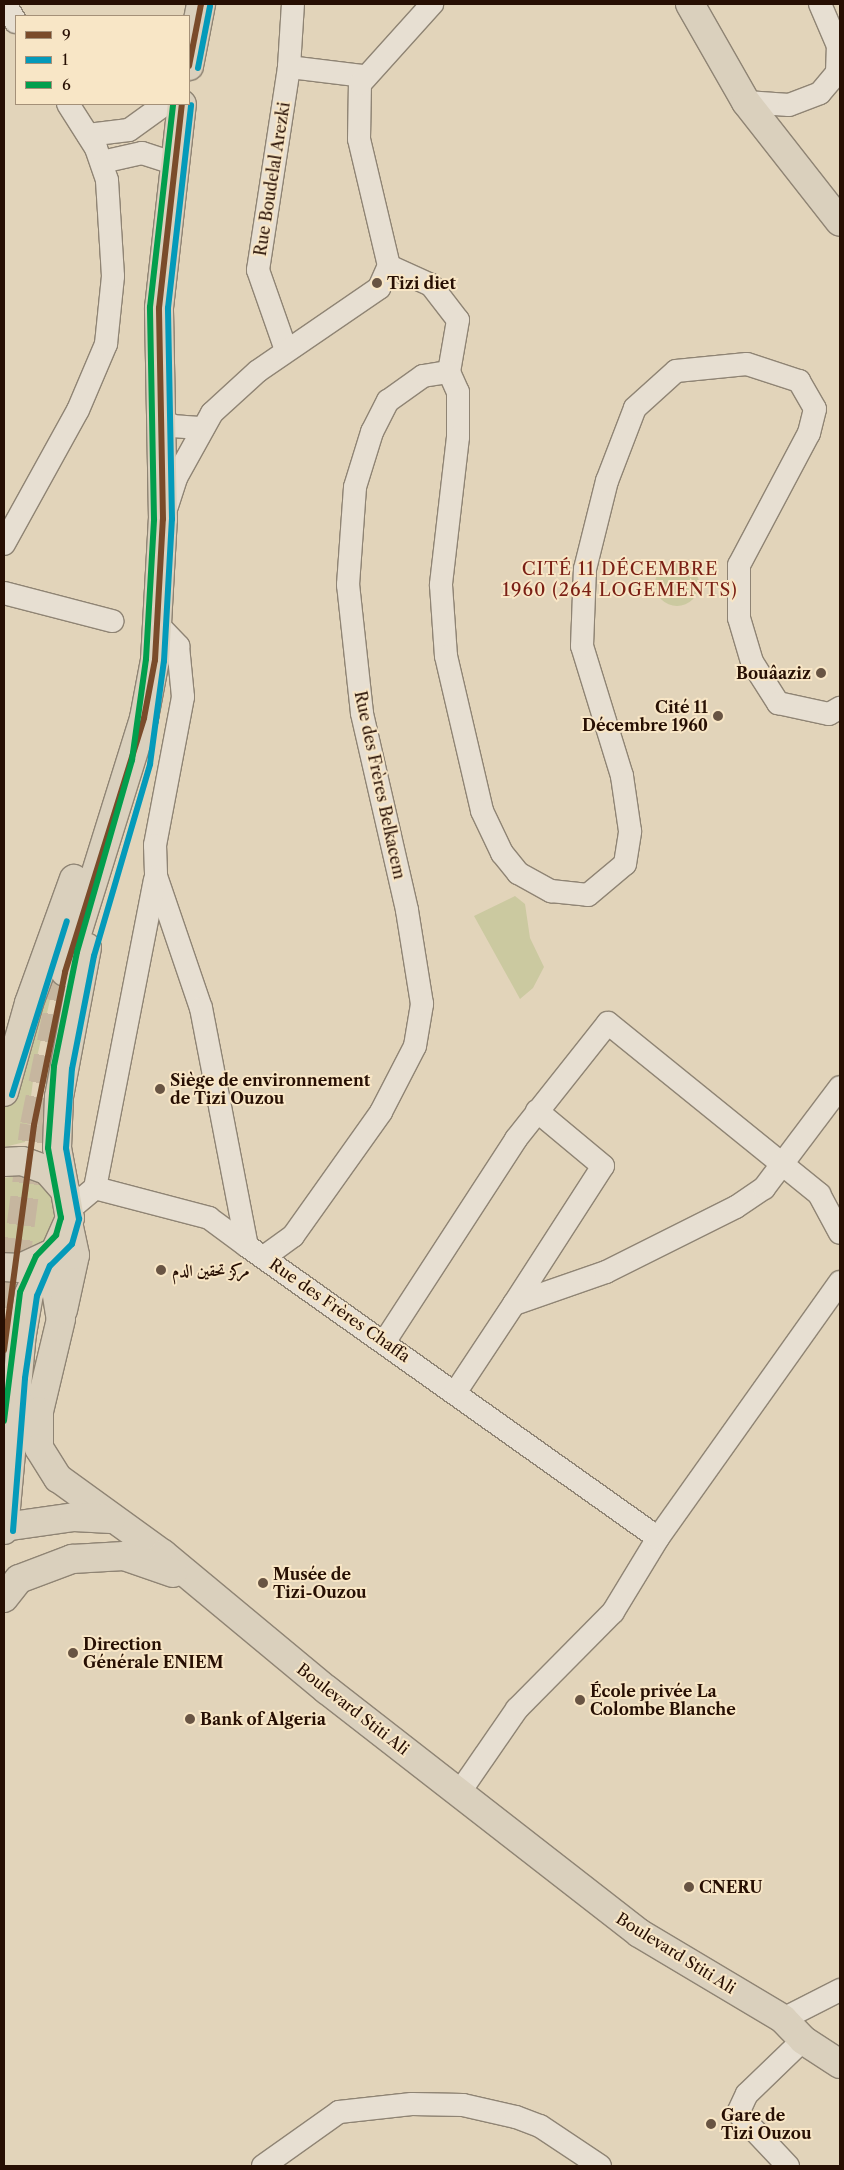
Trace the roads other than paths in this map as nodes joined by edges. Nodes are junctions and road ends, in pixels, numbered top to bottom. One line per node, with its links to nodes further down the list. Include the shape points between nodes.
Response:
1 (5, 4): 7 (street)
2 (201, 4): 8 (main road)
3 (293, 4): 9 (street, Rue Boudelal Arezki)
4 (432, 4): 10 (street, via 412,31)
5 (690, 4): 11 (main road)
6 (823, 6): 11 (street, via 838,46 837,73 820,93 789,104)
7 (15, 20)
8 (190, 60)
9 (289, 67): 10 (street); 20 (street, Rue Boudelal Arezki, via 258,270)
10 (364, 76): 19 (street, via 359,139)
11 (746, 102): 18 (main road)
12 (69, 105): 15 (street)
13 (164, 105): 15 (street, via 129,130)
14 (182, 105): 17 (main road)
15 (88, 135): 16 (street)
16 (102, 162): 17 (street, via 142,153); 25 (street, via 113,276 106,344 78,410)
17 (172, 163): 22 (main road, via 159,308)
18 (840, 222)
19 (389, 266): 20 (street, via 379,288); 21 (street, via 431,285 458,320)
20 (286, 350): 23 (street, via 212,413)
21 (449, 372): 29 (street, via 458,392 458,428 440,585 446,656 482,811 502,853 518,873 551,892 588,895 625,864 630,831 622,776 582,646 585,569 607,481 635,408 676,370 747,364 799,381 814,409 809,433 739,565 739,618 752,662 778,703 829,714); 43 (street, Rue des Frères Belkacem, via 423,376 403,387 388,401 372,432 355,487 348,567 362,713 417,965 422,1004 415,1046 380,1112 298,1228)
22 (161, 417): 23 (street, via 172,426); 24 (main road)
23 (203, 428): 24 (street, via 176,478)
24 (163, 519): 28 (main road)
25 (4, 544)
26 (4, 593): 27 (street)
27 (112, 621)
28 (159, 626): 30 (main road); 31 (street, via 178,646 183,697 156,838)
29 (840, 708)
30 (144, 718): 34 (main road); 36 (main road, via 127,742 54,932); 41 (main road, via 141,762 86,954 63,1068 57,1122)
31 (156, 876): 32 (street); 33 (street)
32 (181, 944): 33 (street, via 153,943); 43 (street, via 201,1008)
33 (138, 958): 40 (street)
34 (65, 972)
35 (840, 1087): 39 (street)
36 (4, 1092)
37 (537, 1111): 39 (street, via 608,1023); 47 (street, via 603,1166); 49 (street)
38 (4, 1162): 41 (main road, via 36,1164 58,1179)
39 (783, 1163): 42 (street, via 819,1194); 47 (street, via 764,1188 736,1207 606,1272)
40 (95, 1188): 41 (street); 43 (street, Rue des Frères Chaffa, via 209,1218)
41 (68, 1209): 44 (main road, via 55,1252); 48 (main road, via 75,1255)
42 (840, 1233)
43 (256, 1251): 49 (street, Rue des Frères Chaffa)
44 (43, 1261): 45 (main road, via 21,1268); 48 (main road, Boulevard Stiti Ali, via 55,1283); 52 (main road, via 29,1294 22,1334)
45 (4, 1266)
46 (840, 1282): 53 (street)
47 (514, 1304): 50 (street)
48 (61, 1319): 51 (main road, Boulevard Stiti Ali, via 39,1411 39,1448 58,1478)
49 (385, 1342): 50 (street, Rue des Frères Chaffa)
50 (455, 1392): 53 (street, Rue des Frères Chaffa)
51 (111, 1520): 52 (main road, via 74,1517); 54 (main road, Boulevard Stiti Ali)
52 (4, 1528)
53 (658, 1538): 56 (street, via 613,1612 517,1709)
54 (194, 1581): 55 (main road, via 124,1556 106,1555 53,1565 19,1579); 56 (main road, Boulevard Stiti Ali)
55 (4, 1598)
56 (459, 1793): 58 (main road, Boulevard Stiti Ali, via 639,1933)
57 (840, 1990): 58 (street)
58 (783, 2019): 59 (main road, Boulevard Stiti Ali)
59 (803, 2040): 60 (main road, Boulevard Stiti Ali); 63 (street, via 748,2094 738,2113)
60 (840, 2064)
61 (264, 2166): 62 (street, via 339,2112 412,2104 463,2105 516,2117 540,2126)
62 (600, 2166)
63 (788, 2166)

